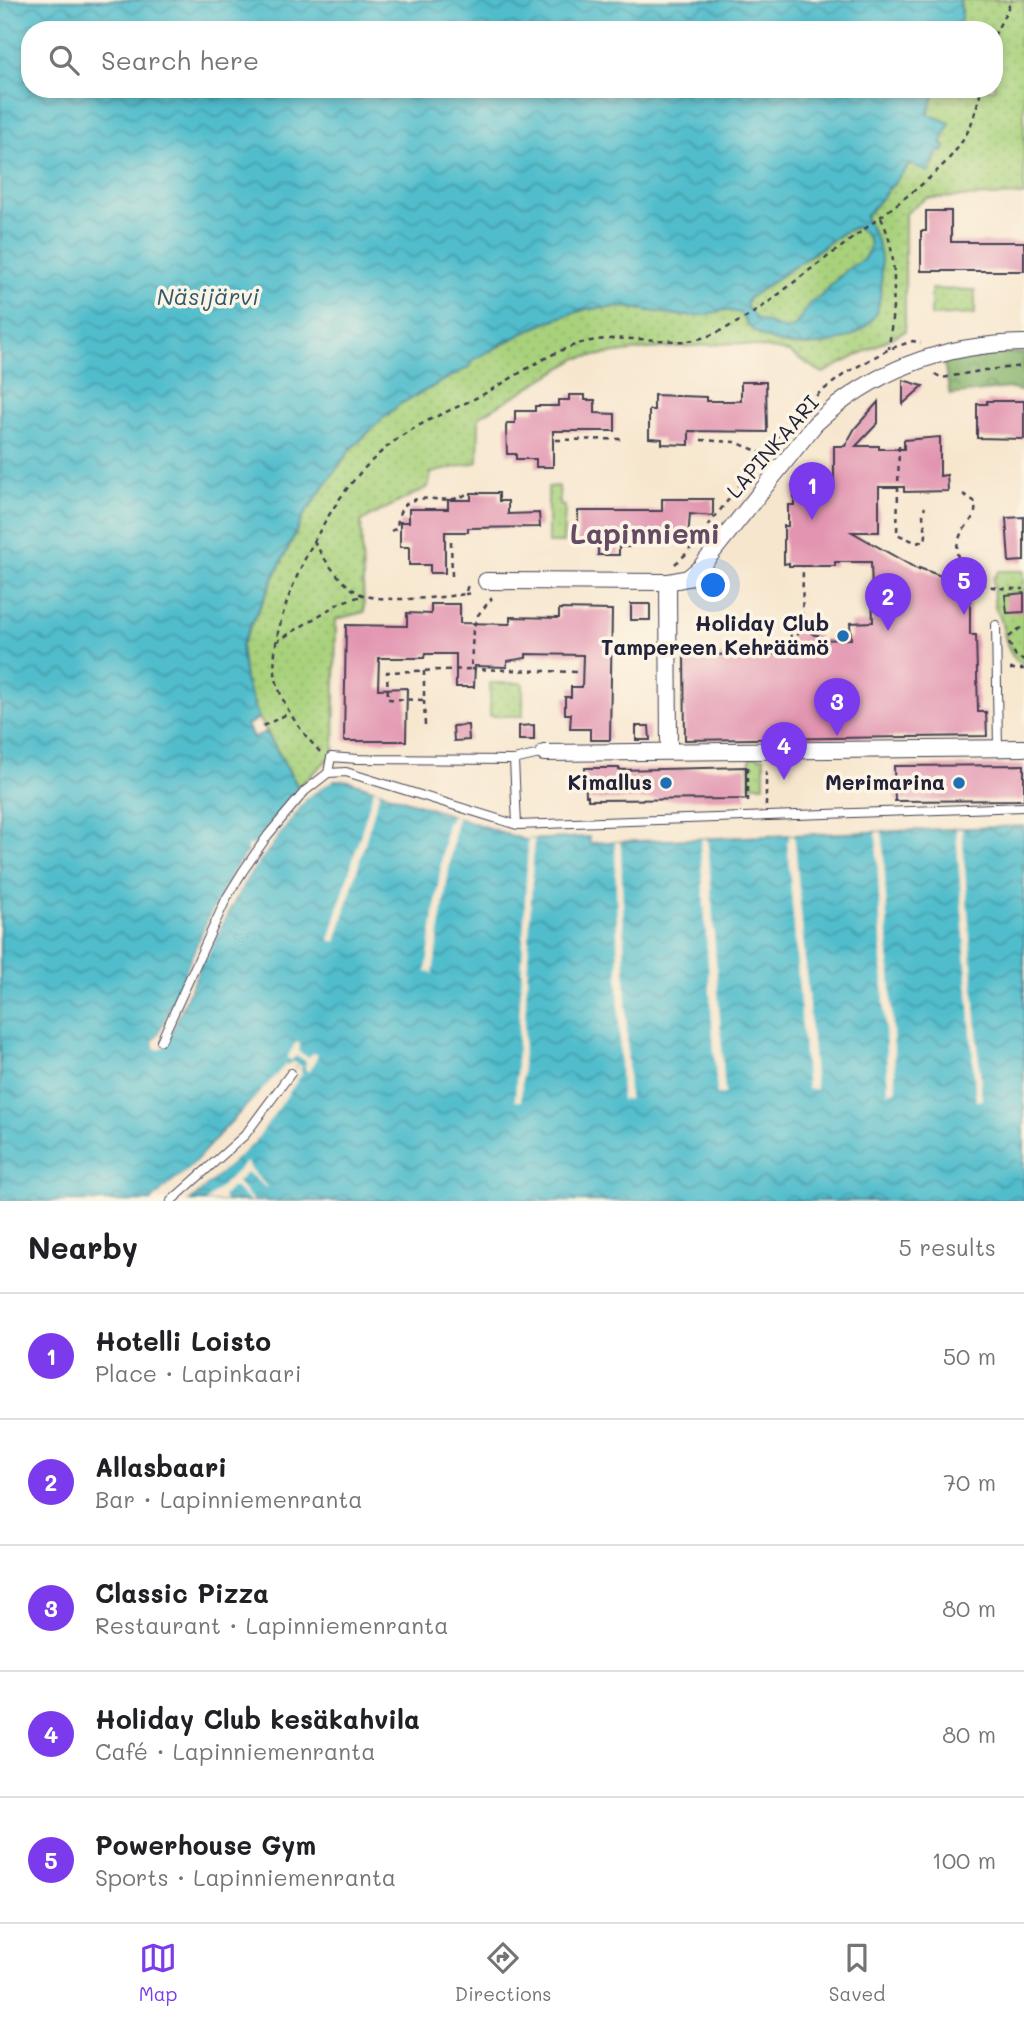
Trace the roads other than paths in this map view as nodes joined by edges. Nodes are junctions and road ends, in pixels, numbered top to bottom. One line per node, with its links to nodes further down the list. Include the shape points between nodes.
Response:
1 (1024, 342): 2 (street, LAPINKAARI, via 948,352 893,370 858,389 815,424 694,574)
2 (668, 582): 3 (street, LAPINKAARI); 7 (street)
3 (484, 584)
4 (996, 625): 5 (lane)
5 (998, 748): 6 (street); 7 (street)
6 (1024, 748)
7 (669, 751): 8 (street)
8 (544, 753): 9 (lane)
9 (514, 760): 10 (lane, via 331,757); 12 (lane)
10 (328, 773): 12 (lane, via 346,772); 13 (lane, via 305,790 243,871)
11 (1024, 807): 12 (lane)
12 (517, 825)
13 (161, 1041)
14 (291, 1073): 15 (lane, via 245,1135)
15 (171, 1201)

